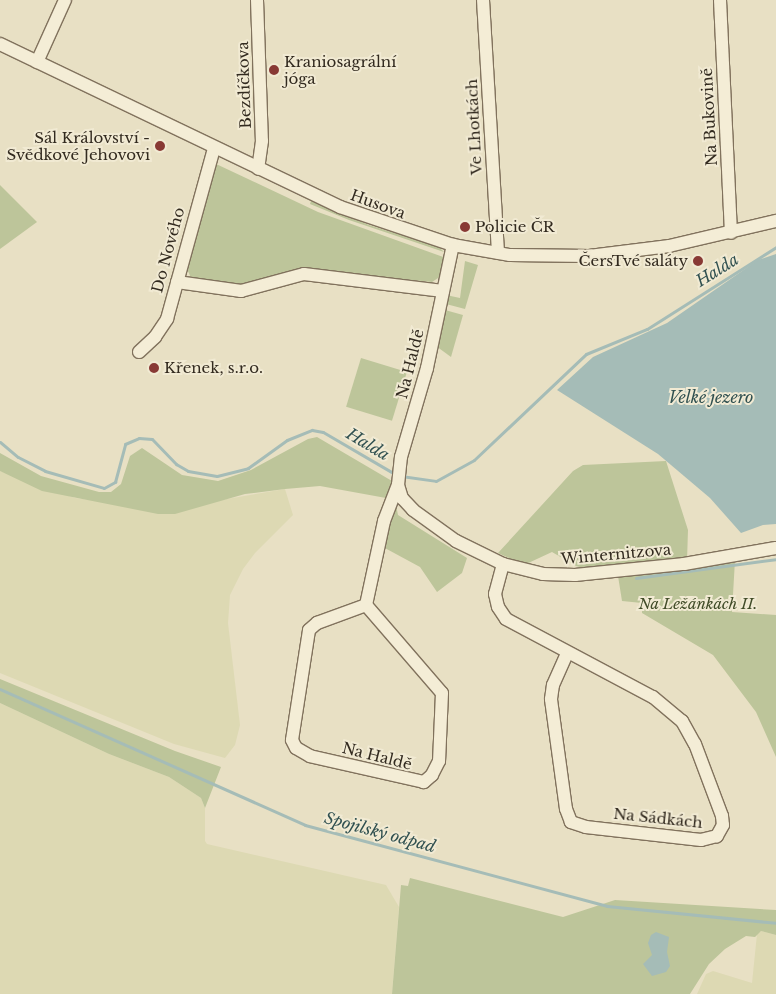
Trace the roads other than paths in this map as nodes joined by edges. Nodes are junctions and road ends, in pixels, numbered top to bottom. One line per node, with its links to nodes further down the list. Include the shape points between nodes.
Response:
1 (64, 0): 6 (street)
2 (257, 0): 8 (street, Bezdíčkova, via 262,141)
3 (483, 0): 12 (street, Ve Lhotkách)
4 (720, 0): 10 (street, Na Bukovině)
5 (0, 44): 6 (street, Husova)
6 (37, 62): 7 (street, Husova)
7 (214, 148): 8 (street, Husova); 13 (street, Do Nového)
8 (258, 169): 11 (street, Husova, via 366,218)
9 (776, 221): 10 (street, Husova)
10 (731, 232): 12 (street, Husova, via 610,255 558,257)
11 (453, 245): 12 (street, Husova); 14 (street, Na Haldě)
12 (498, 253)
13 (176, 282): 14 (street, via 241,291 304,274); 15 (street, Do Nového, via 164,325)
14 (443, 291): 16 (street, Na Haldě, via 427,368 400,463)
15 (138, 352)
16 (398, 485): 18 (street, Winternitzova, via 402,498 422,518 456,541); 19 (street, Na Haldě, via 384,521)
17 (776, 548): 18 (street, Winternitzova, via 684,564 574,576 543,574)
18 (503, 564): 20 (street, Na Sádkách, via 495,594 501,613 518,627)
19 (366, 606): 19 (street, Na Haldě, via 309,630 292,740 296,748 310,756 424,782 439,761 442,693)
20 (567, 653): 20 (street, Na Sádkách, via 653,697 682,721 722,816 723,825 717,836 701,840 586,828 571,822 566,809 551,699 553,685)

